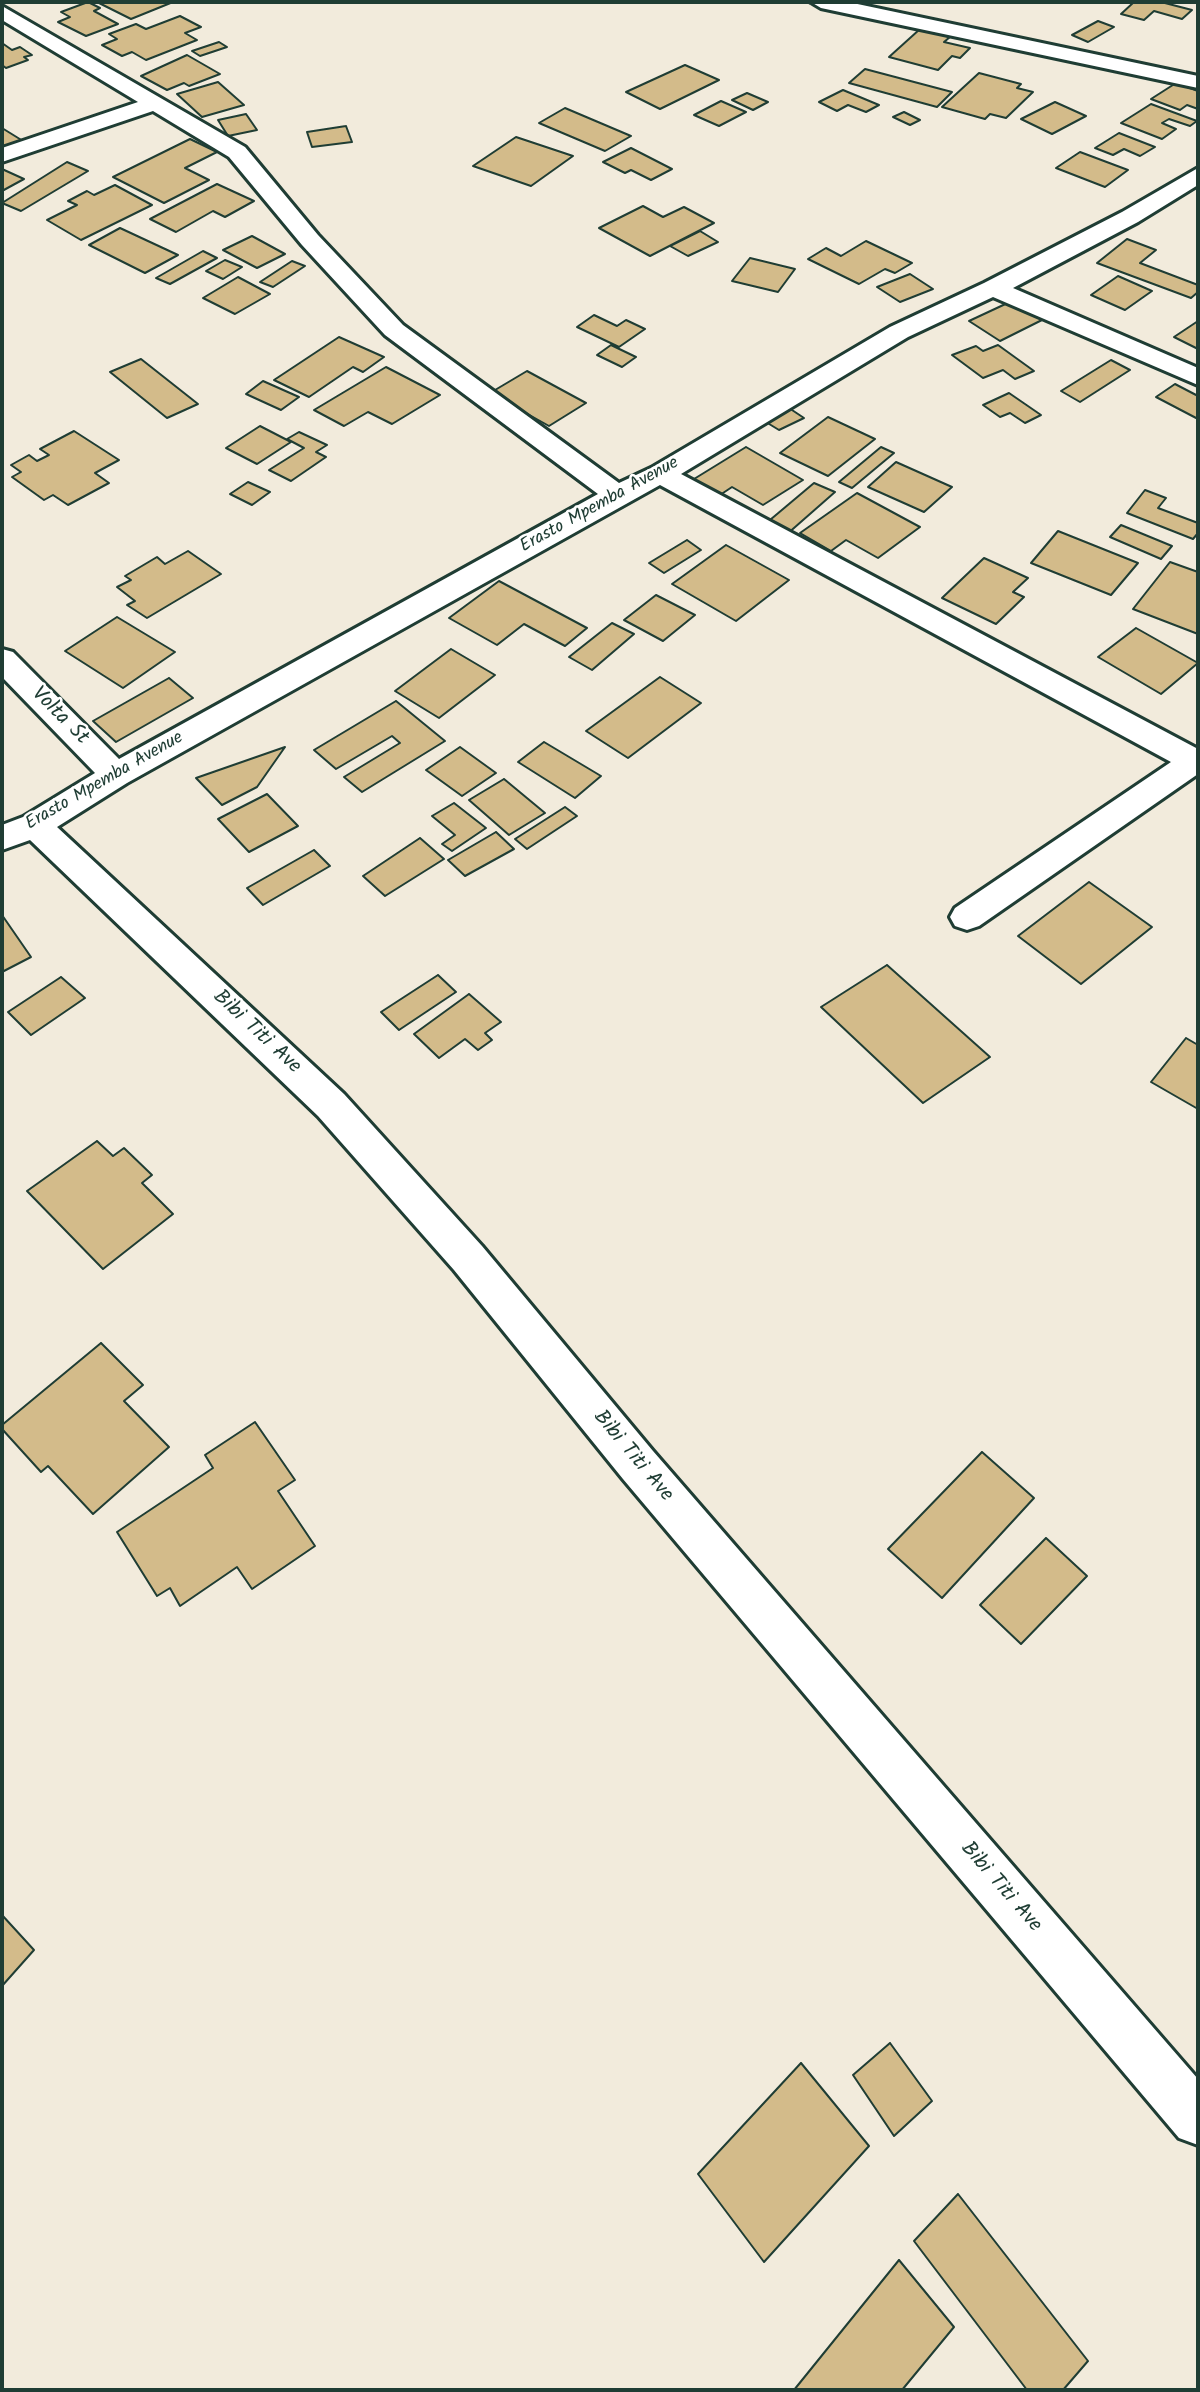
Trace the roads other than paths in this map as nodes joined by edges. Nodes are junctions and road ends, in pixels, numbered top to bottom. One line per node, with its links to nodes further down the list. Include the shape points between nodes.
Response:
1 (821, 2): 3 (street)
2 (2, 12): 4 (street)
3 (1198, 82)
4 (157, 103): 5 (street); 10 (street, via 237,152 394,330)
5 (2, 155)
6 (1198, 175): 7 (street, Erasto Mpemba Avenue, via 1130,217)
7 (993, 288): 8 (street); 9 (street, Erasto Mpemba Avenue, via 899,332)
8 (1198, 377)
9 (661, 474): 10 (street, Erasto Mpemba Avenue); 12 (street)
10 (617, 495): 13 (street, Erasto Mpemba Avenue)
11 (2, 659): 13 (street, Volta St)
12 (1196, 762): 15 (street)
13 (117, 775): 14 (street, Erasto Mpemba Avenue)
14 (18, 831): 16 (street, Bibi Titi Ave, via 331,1105 468,1258 638,1465)
15 (967, 917)
16 (1198, 2119)

